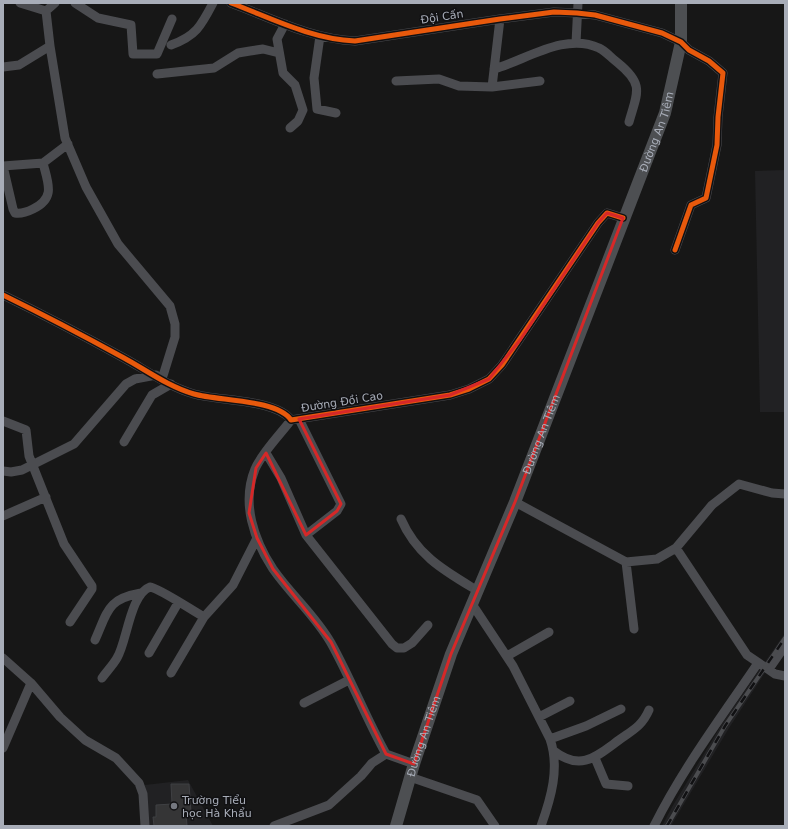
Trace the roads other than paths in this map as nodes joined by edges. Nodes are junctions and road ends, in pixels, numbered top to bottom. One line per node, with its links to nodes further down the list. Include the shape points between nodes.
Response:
1 (20, 3): 8 (street)
2 (55, 3): 8 (street)
3 (75, 3): 10 (street, via 98,18 131,25 133,54 157,54)
4 (213, 3): 16 (street, via 201,26 193,34)
5 (231, 3): 12 (street, Đội Cấn)
6 (578, 3): 9 (street)
7 (681, 3): 14 (main road, Đường An Tiêm)
8 (46, 11): 17 (street)
9 (577, 13): 11 (street, Đội Cấn, via 554,12); 14 (street, Đội Cấn, via 595,15 662,33); 15 (street)
10 (172, 19)
11 (500, 19): 13 (street, Đội Cấn, via 355,41); 20 (street)
12 (286, 24): 13 (street, Đội Cấn); 18 (street, via 277,39)
13 (320, 36): 25 (street, via 314,78 317,109)
14 (681, 42): 31 (main road, Đường An Tiêm, via 665,113); 32 (street, Đội Cấn, via 723,73 717,145 706,198 691,205)
15 (576, 43): 20 (street, via 534,52); 26 (street, via 586,43 600,48 636,82 638,93)
16 (171, 45)
17 (50, 46): 19 (street, via 19,65); 28 (street)
18 (279, 53): 21 (street, via 263,49 238,53 214,68); 27 (street, via 283,73 295,85 303,110 298,121)
19 (3, 67)
20 (494, 69): 24 (street)
21 (157, 74)
22 (396, 81): 24 (street, via 439,79 458,86)
23 (540, 81): 24 (street)
24 (492, 87)
25 (336, 113)
26 (629, 122)
27 (290, 128)
28 (68, 144): 29 (street); 34 (street, via 86,187 118,244 170,306 176,324 176,337)
29 (43, 163): 30 (street); 30 (street, via 49,189 48,196 34,209 18,214 13,209)
30 (3, 166)
31 (623, 218): 36 (street, Đường Đồi Cao, via 607,213 598,223 520,340 489,379 450,395); 44 (main road, Đường An Tiêm)
32 (675, 250)
33 (3, 295): 34 (street, Đường Đồi Cao)
34 (159, 377): 35 (street, Đường Đồi Cao); 40 (street, via 136,378 126,384 74,444)
35 (171, 384): 36 (street, Đường Đồi Cao, via 194,394 253,403 286,413); 38 (street, via 152,394)
36 (295, 419): 39 (street); 47 (street, via 341,504 337,511)
37 (3, 421): 40 (street, via 26,430 28,450)
38 (124, 442)
39 (266, 452): 47 (street, via 281,478); 48 (street, via 256,468 250,487 249,512)
40 (33, 464): 41 (street, via 22,470); 43 (street)
41 (3, 471)
42 (785, 494): 49 (street, via 739,484 712,505)
43 (46, 497): 45 (street); 56 (street, via 64,544 92,588)
44 (515, 502): 50 (street); 51 (main road, Đường An Tiêm)
45 (3, 516)
46 (401, 519): 51 (street, via 406,532 440,569)
47 (306, 535): 57 (street, via 394,647 401,649 408,646)
48 (256, 538): 55 (street, via 233,585); 70 (street, via 273,569 310,612 331,642)
49 (676, 548): 50 (street, via 657,559); 65 (street, via 747,656)
50 (626, 562): 58 (street)
51 (478, 591): 54 (main road, Đường An Tiêm)
52 (141, 593): 53 (street, via 146,588 154,587); 60 (street, via 115,601 108,610); 69 (street, via 118,657)
53 (178, 603): 55 (street); 62 (street)
54 (472, 604): 63 (street); 82 (main road, Đường An Tiêm, via 451,654)
55 (204, 617): 67 (street)
56 (70, 622)
57 (428, 625)
58 (634, 629)
59 (549, 632): 63 (street)
60 (95, 640)
61 (785, 646): 66 (street)
62 (149, 653)
63 (507, 656): 76 (street)
64 (3, 658): 71 (street)
65 (758, 663): 66 (street); 90 (street, via 692,759)
66 (769, 669): 68 (street, via 775,674)
67 (171, 673)
68 (785, 676)
69 (102, 678)
70 (349, 680): 73 (street); 80 (street)
71 (31, 682): 78 (street); 85 (street, via 60,717 85,740 116,758 139,783 143,794)
72 (570, 701): 76 (street)
73 (304, 703)
74 (621, 708): 77 (street, via 586,726)
75 (649, 710): 81 (street, via 644,721)
76 (539, 717): 77 (street)
77 (550, 738): 79 (street)
78 (3, 748)
79 (554, 751): 81 (street, via 562,757 580,761); 89 (street, via 553,789)
80 (386, 754): 82 (street); 86 (street, via 372,763 329,805)
81 (595, 758): 84 (street, via 606,784)
82 (414, 764): 83 (main road, Đường An Tiêm)
83 (410, 777): 87 (main road, Đường An Tiêm); 88 (street, via 477,800)
84 (628, 786)
85 (145, 826)
86 (274, 826)
87 (396, 826)
88 (495, 826)
89 (541, 826)
90 (654, 826)

